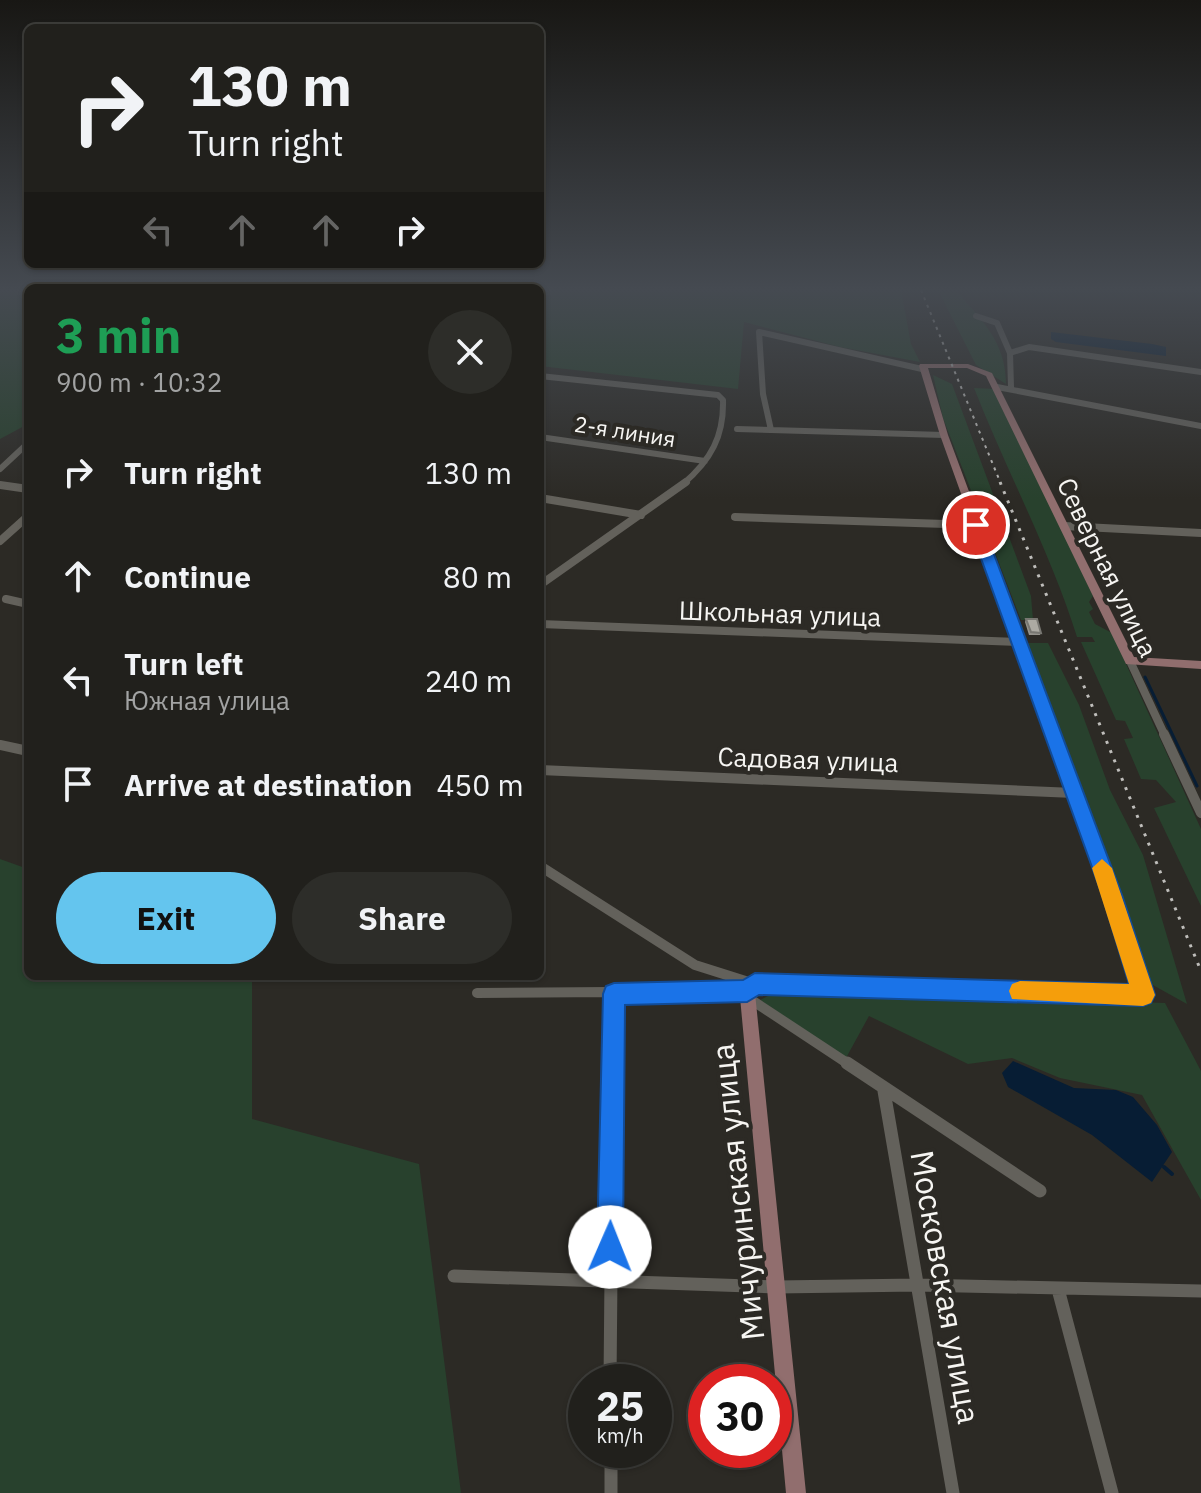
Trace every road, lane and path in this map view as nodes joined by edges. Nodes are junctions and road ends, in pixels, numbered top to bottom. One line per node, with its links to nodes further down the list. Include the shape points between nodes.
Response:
1 (761, 360): 12 (street)
2 (881, 360): 5 (street)
3 (1010, 360): 9 (street)
4 (1122, 360): 6 (street)
5 (922, 369): 8 (street, via 929,364 982,371); 13 (street)
6 (1201, 372)
7 (544, 376): 16 (street, via 718,395 723,400 723,428)
8 (997, 387): 9 (street); 25 (street, Северная улица)
9 (1011, 387): 10 (street)
10 (1201, 426)
11 (737, 429): 12 (street)
12 (771, 430): 13 (street)
13 (944, 435): 24 (street)
14 (544, 438): 16 (street, 2-я линия)
15 (24, 447): 17 (street)
16 (705, 461): 21 (street, via 686,483)
17 (0, 469)
18 (0, 485): 19 (street)
19 (24, 488)
20 (544, 499): 21 (street)
21 (641, 515): 29 (street)
22 (735, 517): 24 (street)
23 (24, 520): 27 (street)
24 (976, 525): 34 (street)
25 (1064, 526): 26 (street); 35 (street, Северная улица)
26 (1201, 533)
27 (0, 541)
28 (544, 573): 29 (street)
29 (550, 576): 30 (street)
30 (544, 581)
31 (6, 599): 32 (street)
32 (24, 603)
33 (544, 624): 34 (street, Школьная улица)
34 (1019, 642): 40 (street)
35 (1130, 661): 36 (street); 41 (street, Северная улица)
36 (1201, 665)
37 (0, 745): 38 (street)
38 (24, 750)
39 (544, 770): 40 (street, Садовая улица)
40 (1074, 793): 44 (street, via 1143,995)
41 (1196, 794): 42 (street, Северная улица)
42 (1201, 813)
43 (544, 869): 44 (street, via 695,965)
44 (750, 991): 46 (street); 47 (street); 52 (street, Мичуринская улица)
45 (477, 993): 46 (street)
46 (614, 994): 50 (street)
47 (884, 1091): 48 (street); 51 (street, Московская улица)
48 (1040, 1191)
49 (454, 1276): 50 (street)
50 (610, 1279): 52 (street); 55 (street)
51 (917, 1285): 52 (street); 53 (street); 59 (street, Московская улица)
52 (777, 1287): 58 (street, Мичуринская улица)
53 (1058, 1289): 54 (street); 60 (street)
54 (1201, 1291)
55 (610, 1364)
56 (611, 1468): 57 (street)
57 (611, 1493)
58 (796, 1493)
59 (953, 1493)
60 (1112, 1493)

